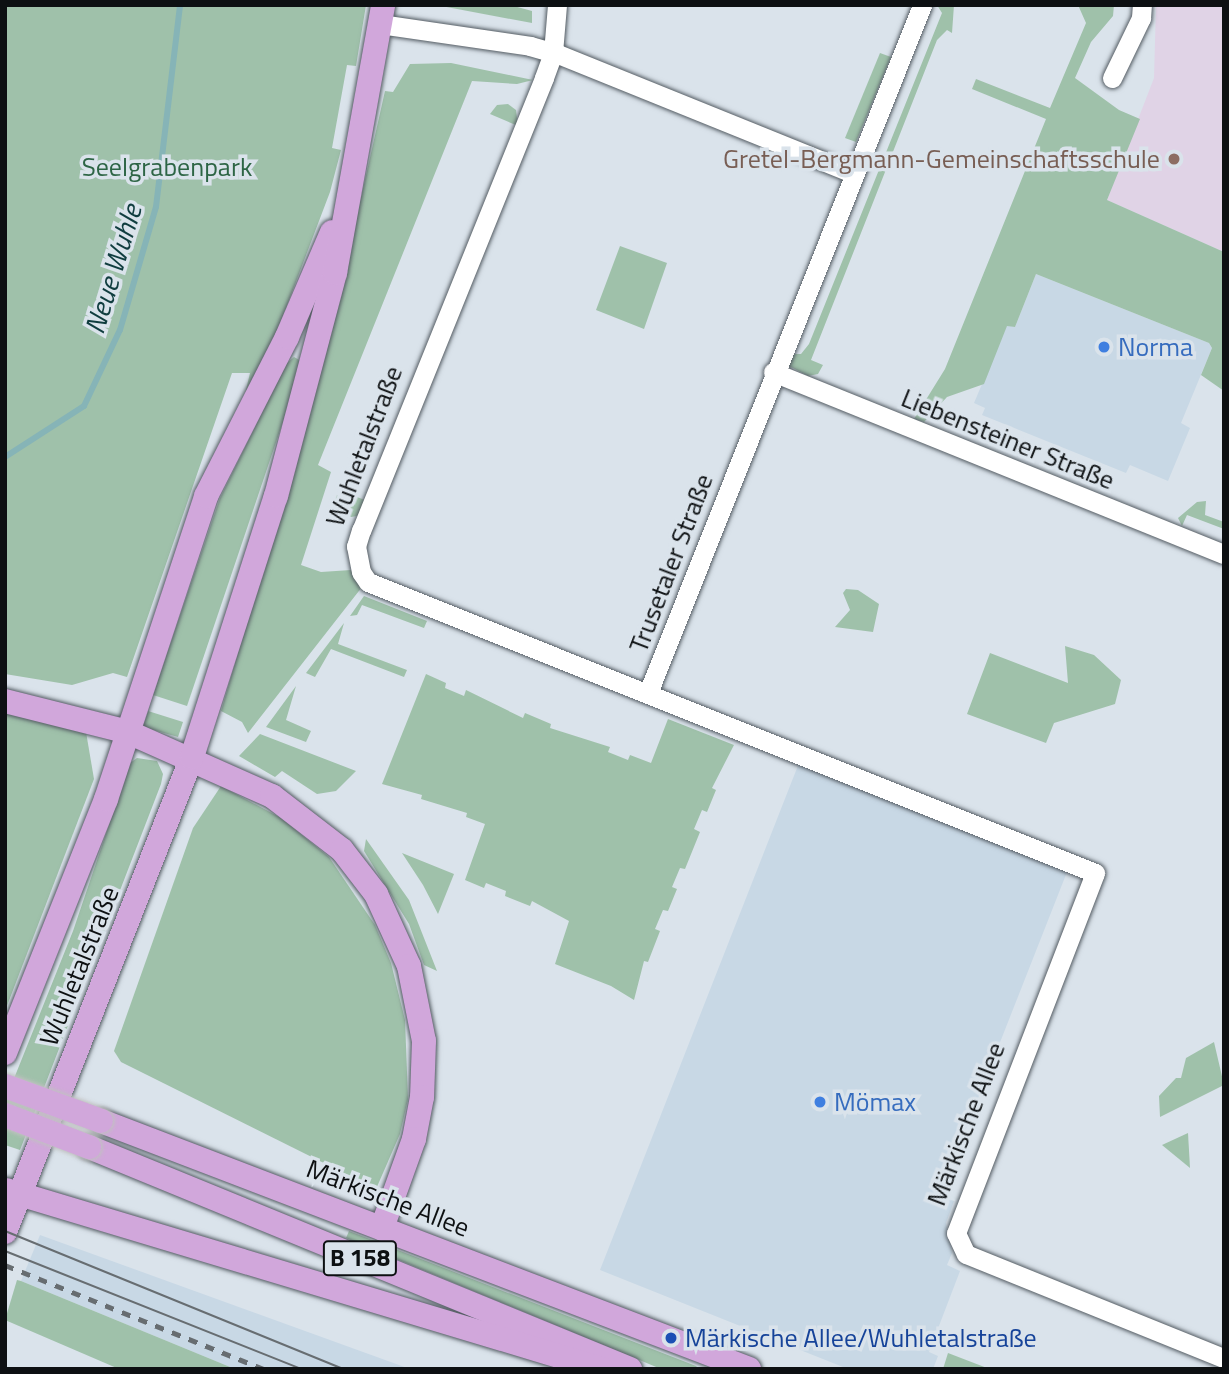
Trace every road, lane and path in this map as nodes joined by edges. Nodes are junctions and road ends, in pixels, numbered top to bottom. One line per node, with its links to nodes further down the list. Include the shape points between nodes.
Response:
1 (557, 5): 5 (street, Wuhletalstraße)
2 (922, 5): 7 (street, Trusetaler Straße)
3 (1142, 5): 6 (street, via 1141,18)
4 (381, 15): 5 (street, Wuhletalstraße); 8 (main road, Wuhletalstraße)
5 (552, 53): 7 (street, Wuhletalstraße); 11 (street, Wuhletalstraße, via 361,530 357,560 368,582)
6 (1112, 78)
7 (853, 173): 9 (street, Trusetaler Straße)
8 (346, 201): 13 (main road, Wuhletalstraße, via 287,337 206,496); 14 (main road, Wuhletalstraße, via 335,274 276,496)
9 (773, 372): 10 (street, Liebensteiner Straße); 11 (street, Trusetaler Straße)
10 (1224, 554)
11 (648, 693): 15 (street, Trusetaler Straße)
12 (5, 701): 13 (main road)
13 (128, 732): 14 (main road); 16 (main road, Wuhletalstraße)
14 (192, 757): 19 (main road, Wuhletalstraße); 20 (main road, via 272,796 310,821 342,850 376,894 398,937 418,999 425,1069 414,1139)
15 (1095, 873): 22 (street, Märkische Allee, via 956,1233 965,1254)
16 (5, 1053)
17 (5, 1086): 20 (main road, Märkische Allee / B 158, bridge)
18 (5, 1115): 24 (main road, B 158, bridge)
19 (12, 1193): 21 (main road, Wuhletalstraße); 23 (main road)
20 (382, 1228): 25 (main road, Märkische Allee / B 158)
21 (5, 1232)
22 (1224, 1358)
23 (602, 1369)
24 (630, 1369)
25 (748, 1369)

